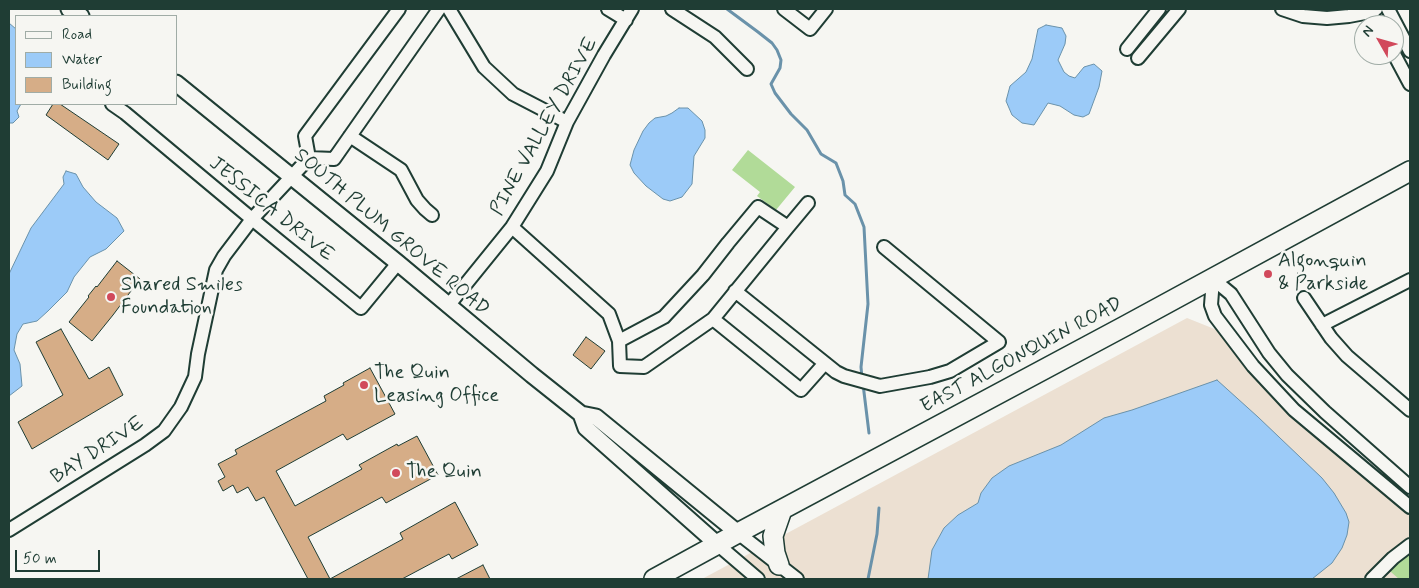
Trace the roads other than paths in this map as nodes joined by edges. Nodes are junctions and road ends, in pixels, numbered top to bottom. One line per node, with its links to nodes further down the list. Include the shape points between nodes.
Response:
1 (399, 9): 24 (street, via 305,136)
2 (439, 9): 23 (street)
3 (449, 9): 22 (street, via 484,66 513,94)
4 (608, 9): 13 (street)
5 (672, 9): 18 (street, via 715,37)
6 (784, 9): 7 (street, via 810,29)
7 (826, 9)
8 (1159, 9): 14 (street)
9 (1179, 9): 16 (street)
10 (1282, 9): 12 (street, via 1303,16 1327,18)
11 (1388, 9): 15 (street)
12 (1373, 10)
13 (629, 14): 22 (street, PINE VALLEY DRIVE)
14 (1127, 50)
15 (1410, 51)
16 (1138, 58)
17 (1400, 65): 19 (street)
18 (747, 69)
19 (1410, 84)
20 (178, 85): 26 (street, SOUTH PLUM GROVE ROAD)
21 (114, 105): 29 (street, JESSICA DRIVE)
22 (567, 122): 30 (street, PINE VALLEY DRIVE, via 546,171)
23 (350, 136): 24 (street, via 334,159); 28 (street, via 401,170 417,200)
24 (309, 158): 26 (street, BAY DRIVE)
25 (1410, 171): 34 (main road, EAST ALGONQUIN ROAD)
26 (293, 178): 29 (street, BAY DRIVE); 33 (street, SOUTH PLUM GROVE ROAD)
27 (808, 204): 31 (street)
28 (432, 215)
29 (252, 220): 33 (street, JESSICA DRIVE, via 361,308); 48 (street, BAY DRIVE, via 216,270 195,377 164,431)
30 (512, 227): 38 (street, PINE VALLEY DRIVE); 41 (street, via 610,314)
31 (788, 227): 36 (street); 41 (street, via 758,207 704,275 664,318)
32 (884, 247): 42 (street, via 999,342 950,371 880,386 844,376)
33 (398, 263): 38 (street, SOUTH PLUM GROVE ROAD)
34 (1213, 278): 45 (street, via 1231,294 1287,375); 46 (street, via 1211,305 1215,316 1253,366 1294,410); 47 (main road, EAST ALGONQUIN ROAD)
35 (1410, 280): 40 (street)
36 (735, 291): 39 (street); 42 (street)
37 (1304, 298): 40 (street)
38 (448, 306): 44 (street, SOUTH PLUM GROVE ROAD)
39 (713, 319): 41 (street, via 644,367 620,366); 42 (street, via 801,390)
40 (1322, 325): 43 (street, via 1347,356)
41 (619, 341)
42 (825, 363)
43 (1410, 410)
44 (580, 414): 49 (street, SOUTH PLUM GROVE ROAD, via 596,417); 50 (street, SOUTH PLUM GROVE ROAD, via 586,428)
45 (1410, 487)
46 (1410, 507)
47 (782, 510): 49 (main road, EAST ALGONQUIN ROAD); 52 (main road, via 774,536)
48 (9, 530)
49 (738, 532): 50 (main road, EAST ALGONQUIN ROAD); 52 (street)
50 (717, 544): 53 (main road, EAST ALGONQUIN ROAD); 54 (street)
51 (1410, 545): 56 (street)
52 (779, 565): 55 (street)
53 (654, 579)
54 (758, 579)
55 (797, 579)
56 (1372, 579)

